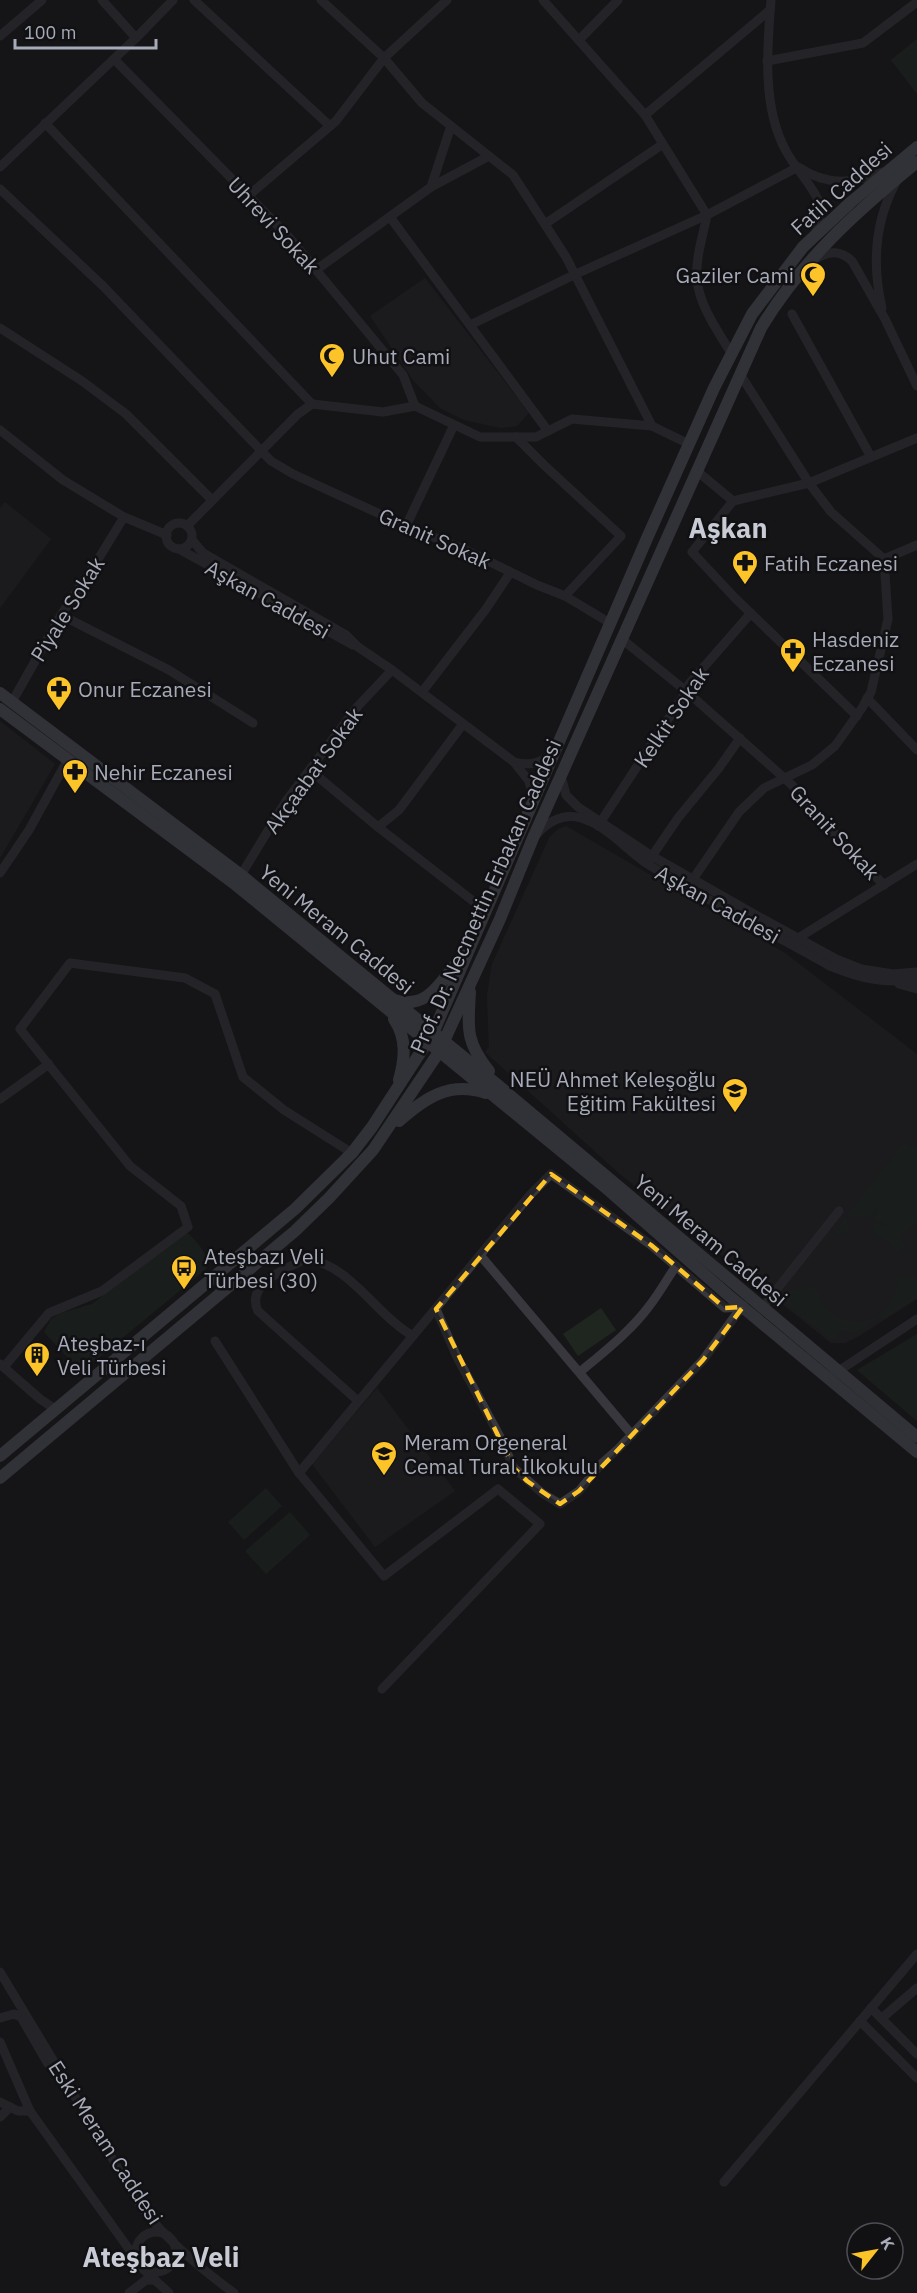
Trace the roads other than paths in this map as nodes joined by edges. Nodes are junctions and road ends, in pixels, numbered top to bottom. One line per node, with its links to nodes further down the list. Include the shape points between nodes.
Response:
1 (102, 0): 12 (street)
2 (173, 0): 12 (street)
3 (194, 0): 19 (street)
4 (321, 0): 14 (street)
5 (447, 0): 14 (street)
6 (543, 0): 13 (street)
7 (618, 0): 13 (street)
8 (39, 1): 11 (street)
9 (916, 4): 16 (street, via 863,43)
10 (770, 5): 16 (street); 17 (street)
11 (0, 36)
12 (136, 38): 15 (street)
13 (579, 40): 17 (street)
14 (384, 58): 19 (street); 20 (street, via 422,103)
15 (114, 59): 18 (street); 30 (street, Uhrevi Sokak)
16 (767, 61): 26 (street, via 772,110 785,148)
17 (645, 115): 21 (street)
18 (45, 123): 25 (street); 46 (street)
19 (330, 126): 30 (street)
20 (451, 126): 23 (street); 28 (street)
21 (663, 144): 31 (street); 33 (street)
22 (917, 147): 27 (main road, Fatih Caddesi)
23 (489, 156): 28 (street); 33 (street, via 513,175)
24 (917, 162): 27 (main road, Fatih Caddesi)
25 (0, 167)
26 (798, 167): 27 (street, via 838,182); 31 (street); 34 (street, via 821,206)
27 (894, 174): 34 (main road, Fatih Caddesi); 36 (main road, Fatih Caddesi); 40 (street, via 876,249)
28 (431, 187): 32 (street)
29 (0, 189): 55 (street, Granit Sokak, via 103,286)
30 (248, 196): 37 (street, Uhrevi Sokak)
31 (708, 215): 38 (street); 43 (street, via 697,280 706,310)
32 (390, 217): 37 (street); 41 (street)
33 (545, 224): 38 (street)
34 (815, 235): 35 (main road, Fatih Caddesi)
35 (793, 259): 43 (main road, Prof. Dr. Necmettin Erbakan Caddesi, via 752,314)
36 (803, 268): 40 (street, via 829,252 845,255 856,266); 44 (main road, Prof. Dr. Necmettin Erbakan Caddesi, via 766,319)
37 (316, 270): 47 (street, Uhrevi Sokak, via 403,375)
38 (576, 274): 41 (street); 49 (street)
39 (792, 314): 56 (street)
40 (885, 319): 45 (street)
41 (470, 325): 51 (street)
42 (0, 328): 59 (street, via 126,414)
43 (731, 352): 54 (main road, Prof. Dr. Necmettin Erbakan Caddesi)
44 (740, 374): 57 (main road, Prof. Dr. Necmettin Erbakan Caddesi); 58 (street)
45 (917, 386)
46 (312, 404): 47 (street, via 383,412); 55 (street)
47 (415, 406): 48 (street)
48 (454, 424): 52 (street, via 480,437); 63 (street)
49 (652, 426): 51 (street, via 573,419); 54 (street)
50 (0, 430): 61 (street, via 63,480)
51 (548, 431): 52 (street, via 536,437)
52 (516, 437): 70 (street, via 621,536)
53 (917, 438): 56 (street)
54 (689, 444): 73 (main road, Prof. Dr. Necmettin Erbakan Caddesi)
55 (261, 451): 59 (street); 63 (street, Granit Sokak, via 293,474)
56 (871, 457): 58 (street)
57 (697, 471): 60 (street); 74 (main road, Prof. Dr. Necmettin Erbakan Caddesi)
58 (808, 483): 60 (street); 68 (street, via 831,512)
59 (212, 500): 62 (street)
60 (733, 501): 71 (street, via 692,552)
61 (124, 517): 64 (street); 72 (street, Piyale Sokak)
62 (187, 526): 64 (street, via 174,525); 65 (street)
63 (406, 526): 69 (street, Granit Sokak)
64 (167, 534): 67 (street, via 171,546)
65 (192, 540): 67 (street); 75 (street, Aşkan Caddesi, via 203,553 346,635)
66 (917, 545): 68 (street)
67 (179, 549): 75 (street, Aşkan Caddesi)
68 (884, 559): 80 (street, via 888,619)
69 (510, 573): 70 (street, Granit Sokak); 78 (street)
70 (566, 596): 73 (street, Granit Sokak)
71 (751, 613): 77 (street, Kelkit Sokak); 83 (street)
72 (61, 615): 81 (street, Piyale Sokak); 84 (street, via 170,670)
73 (610, 623): 88 (main road, Prof. Dr. Necmettin Erbakan Caddesi)
74 (623, 640): 77 (street, Granit Sokak); 92 (main road, Prof. Dr. Necmettin Erbakan Caddesi)
75 (358, 646): 76 (street, Aşkan Caddesi)
76 (392, 670): 78 (street, Aşkan Caddesi); 91 (street, Akçaabat Sokak, via 358,706)
77 (686, 691): 86 (street, Granit Sokak); 95 (street, Kelkit Sokak)
78 (422, 692): 85 (street, Aşkan Caddesi)
79 (0, 693): 81 (main road, Yeni Meram Caddesi)
80 (867, 698): 83 (street); 87 (street)
81 (12, 702): 101 (main road, Yeni Meram Caddesi)
82 (0, 709): 89 (main road, Yeni Meram Caddesi)
83 (857, 716): 93 (street, via 835,746)
84 (253, 723)
85 (463, 724): 90 (street, Aşkan Caddesi); 96 (street, via 399,810)
86 (740, 738): 93 (street, Granit Sokak); 98 (street)
87 (917, 750)
88 (555, 752): 90 (street, via 530,765); 94 (main road, Prof. Dr. Necmettin Erbakan Caddesi)
89 (68, 759): 100 (street); 113 (main road, Yeni Meram Caddesi)
90 (514, 762): 94 (street, Aşkan Caddesi, via 529,781)
91 (310, 770): 96 (street); 101 (street, Akçaabat Sokak, via 286,801)
92 (561, 776): 95 (street, Aşkan Caddesi, via 565,794); 97 (main road, Prof. Dr. Necmettin Erbakan Caddesi)
93 (786, 779): 102 (street, via 764,788 740,812); 103 (street, Granit Sokak)
94 (534, 800): 106 (main road, Prof. Dr. Necmettin Erbakan Caddesi)
95 (599, 824): 97 (street, Aşkan Caddesi, via 564,817 548,823); 98 (street, Aşkan Caddesi)
96 (378, 827): 104 (street)
97 (533, 838): 111 (main road, Prof. Dr. Necmettin Erbakan Caddesi)
98 (650, 860): 102 (street, Aşkan Caddesi)
99 (917, 864): 103 (street)
100 (0, 873)
101 (241, 875): 113 (main road, Yeni Meram Caddesi)
102 (691, 883): 105 (street, Aşkan Caddesi)
103 (884, 885): 105 (street)
104 (473, 901)
105 (794, 941): 109 (street, Aşkan Caddesi, via 830,966 858,978)
106 (469, 951): 113 (main road, via 428,997 412,1004); 114 (main road, Prof. Dr. Necmettin Erbakan Caddesi)
107 (917, 963): 109 (street)
108 (917, 972): 109 (street, Aşkan Caddesi)
109 (892, 978): 110 (street, Aşkan Caddesi); 112 (street)
110 (917, 980)
111 (471, 981): 115 (main road, Prof. Dr. Necmettin Erbakan Caddesi); 118 (main road, via 471,1041)
112 (917, 989)
113 (387, 1003): 114 (main road, Yeni Meram Caddesi); 117 (main road, via 404,1046)
114 (430, 1038): 115 (main road, Yeni Meram Caddesi); 117 (main road, Prof. Dr. Necmettin Erbakan Caddesi)
115 (442, 1047): 118 (main road, Yeni Meram Caddesi); 120 (main road, Prof. Dr. Necmettin Erbakan Caddesi)
116 (49, 1064): 119 (street); 121 (street, via 20,1029 70,963 186,978 215,994 243,1077 284,1110); 131 (street, via 130,1166 181,1206 188,1227 102,1291 49,1313)
117 (396, 1091): 121 (main road, Prof. Dr. Necmettin Erbakan Caddesi)
118 (496, 1092): 120 (main road, via 465,1089 437,1093); 125 (main road, Yeni Meram Caddesi)
119 (0, 1099)
120 (387, 1131): 141 (main road, Prof. Dr. Necmettin Erbakan Caddesi, via 335,1192 295,1231)
121 (352, 1153): 135 (main road, Prof. Dr. Necmettin Erbakan Caddesi, via 295,1209)
122 (839, 1211): 127 (street)
123 (480, 1256): 124 (street, via 551,1174); 126 (street); 132 (street)
124 (676, 1266): 125 (street, via 725,1308); 132 (street, via 650,1305 618,1341)
125 (746, 1302): 127 (main road, Yeni Meram Caddesi); 133 (main road, Yeni Meram Caddesi); 136 (street, via 703,1360)
126 (436, 1308): 129 (street); 136 (street, via 514,1468 542,1493 560,1504 579,1491)
127 (762, 1308): 133 (main road, Yeni Meram Caddesi)
128 (917, 1319): 133 (street)
129 (413, 1336): 134 (street); 134 (street, via 399,1328 329,1264 305,1259 259,1286 254,1294 258,1311)
130 (215, 1341): 140 (street)
131 (2, 1365): 135 (street)
132 (580, 1372): 136 (street)
133 (833, 1374): 137 (main road, Yeni Meram Caddesi); 138 (main road, Yeni Meram Caddesi)
134 (358, 1401): 140 (street)
135 (55, 1409): 139 (main road, Prof. Dr. Necmettin Erbakan Caddesi)
136 (632, 1435)
137 (917, 1437)
138 (917, 1452)
139 (0, 1456)
140 (299, 1473): 142 (street, via 384,1576 498,1489 540,1524)
141 (0, 1478)
142 (382, 1689)
143 (917, 1954): 146 (street)
144 (0, 1972): 155 (street, Eski Meram Caddesi)
145 (917, 1988): 148 (street)
146 (871, 2008): 148 (street); 149 (street)
147 (0, 2018): 155 (street, via 14,2014 21,2018 61,2086)
148 (882, 2018): 151 (street)
149 (860, 2020): 152 (street); 158 (street)
150 (0, 2042): 156 (street, Eski Meram Caddesi)
151 (917, 2054)
152 (917, 2078)
153 (0, 2102): 154 (street)
154 (10, 2107): 156 (street); 157 (street)
155 (81, 2109): 159 (street, Eski Meram Caddesi, via 142,2208)
156 (30, 2111): 160 (street, Eski Meram Caddesi)
157 (0, 2117)
158 (724, 2182)
159 (171, 2238): 159 (street, via 159,2232 141,2239 136,2252 140,2264 152,2272 170,2267 176,2256); 163 (street, Eski Meram Caddesi, via 203,2270)
160 (155, 2280): 161 (street, via 146,2280); 162 (street, Eski Meram Caddesi)
161 (129, 2293)
162 (169, 2293)
163 (234, 2293)

